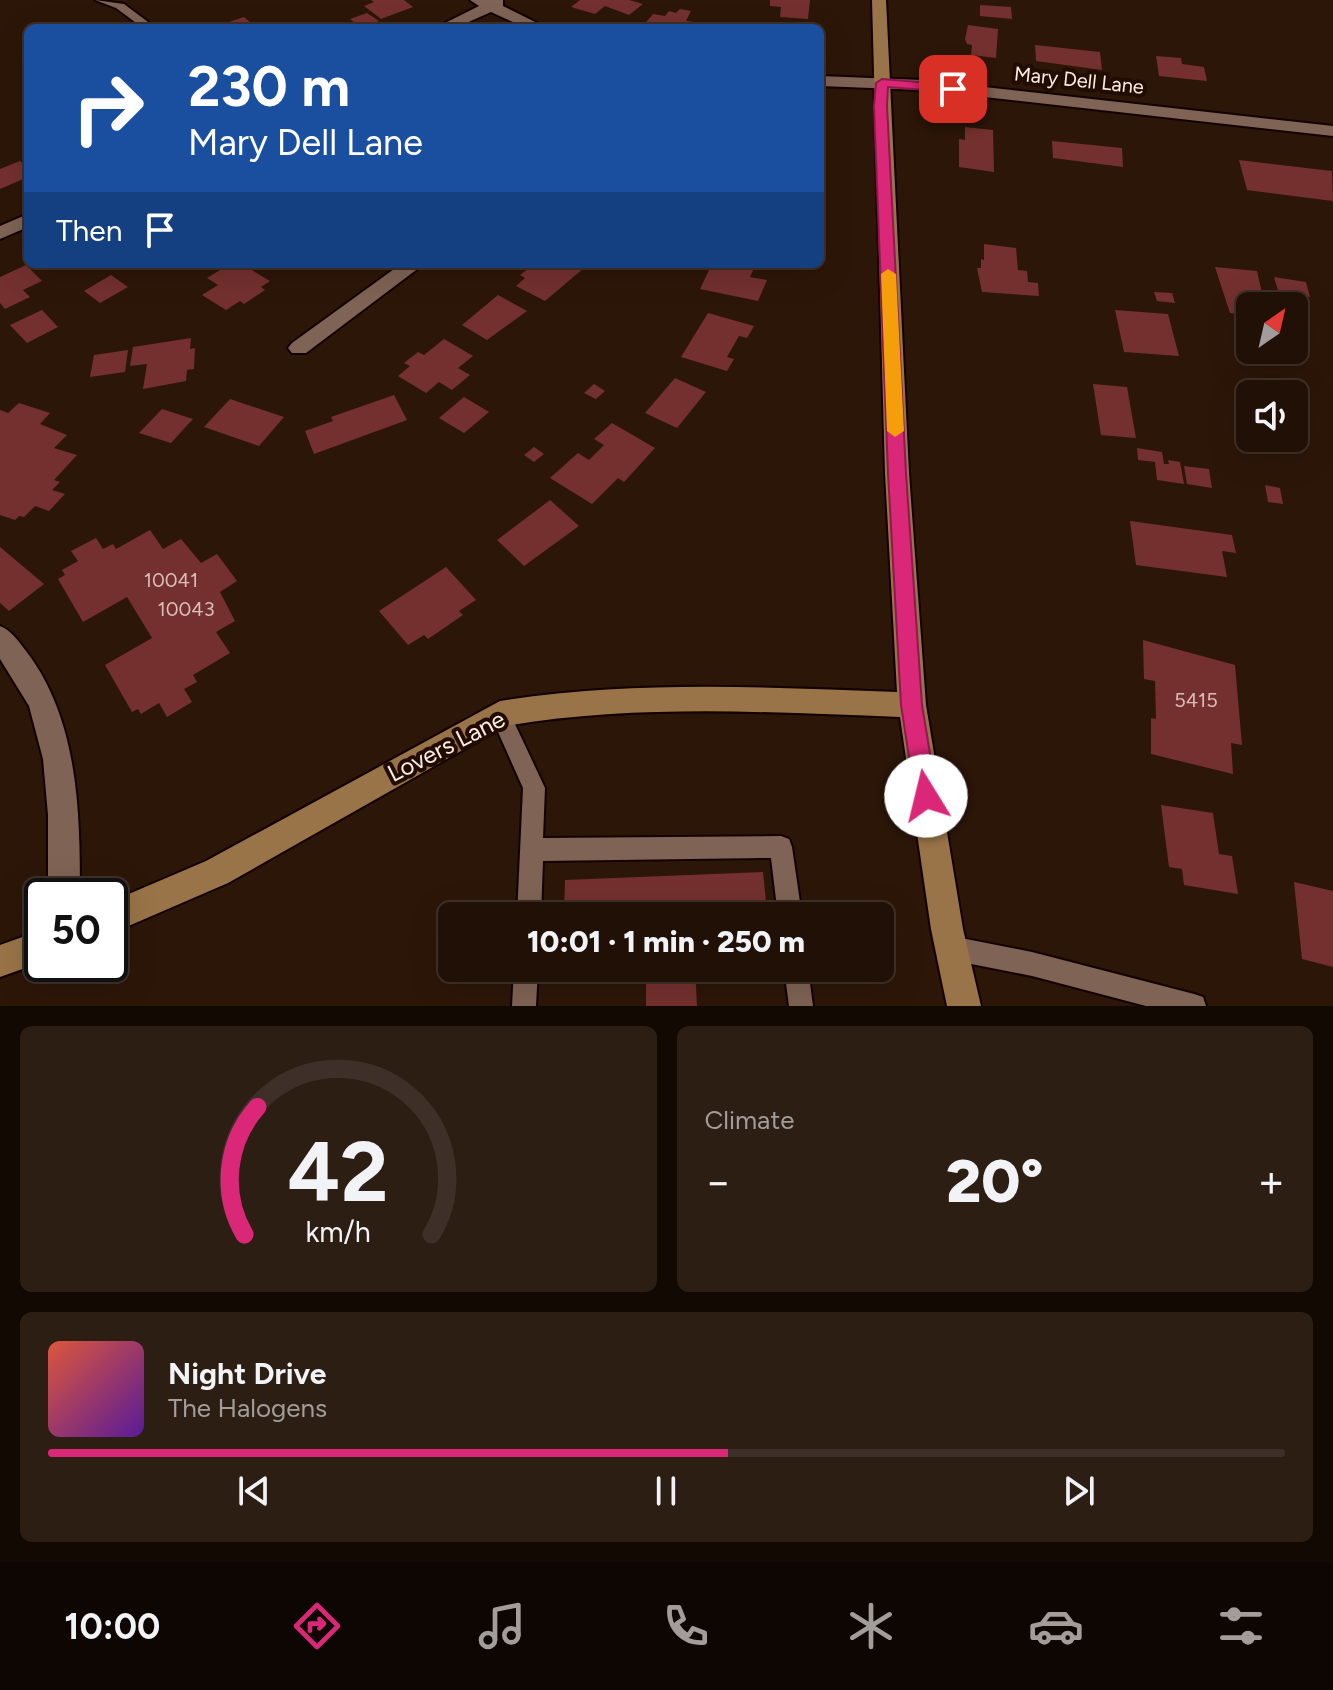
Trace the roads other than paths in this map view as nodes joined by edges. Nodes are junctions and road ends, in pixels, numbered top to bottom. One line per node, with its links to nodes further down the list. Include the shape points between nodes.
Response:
1 (101, 0): 4 (lane)
2 (879, 0): 8 (main road)
3 (490, 2): 5 (street); 6 (street)
4 (145, 24)
5 (450, 24)
6 (531, 24)
7 (824, 81): 8 (street, Mary Dell Lane)
8 (882, 83): 9 (street, Mary Dell Lane); 15 (main road, via 896,457)
9 (1333, 131)
10 (24, 222): 11 (street)
11 (0, 233)
12 (409, 268): 13 (street)
13 (299, 348)
14 (0, 638): 18 (street, via 33,684 57,756)
15 (912, 705): 16 (main road, Lovers Lane, via 610,700); 22 (main road)
16 (500, 714): 17 (lane, via 534,788); 21 (main road, Lovers Lane, via 217,872)
17 (532, 850): 19 (lane); 20 (lane, via 781,847)
18 (64, 878)
19 (530, 902)
20 (788, 902)
21 (128, 910)
22 (951, 948): 29 (main road); 30 (lane)
23 (24, 952): 24 (main road)
24 (0, 961)
25 (525, 982): 27 (lane)
26 (798, 982): 28 (lane)
27 (524, 1006)
28 (801, 1006)
29 (964, 1006)
30 (1194, 1006)

